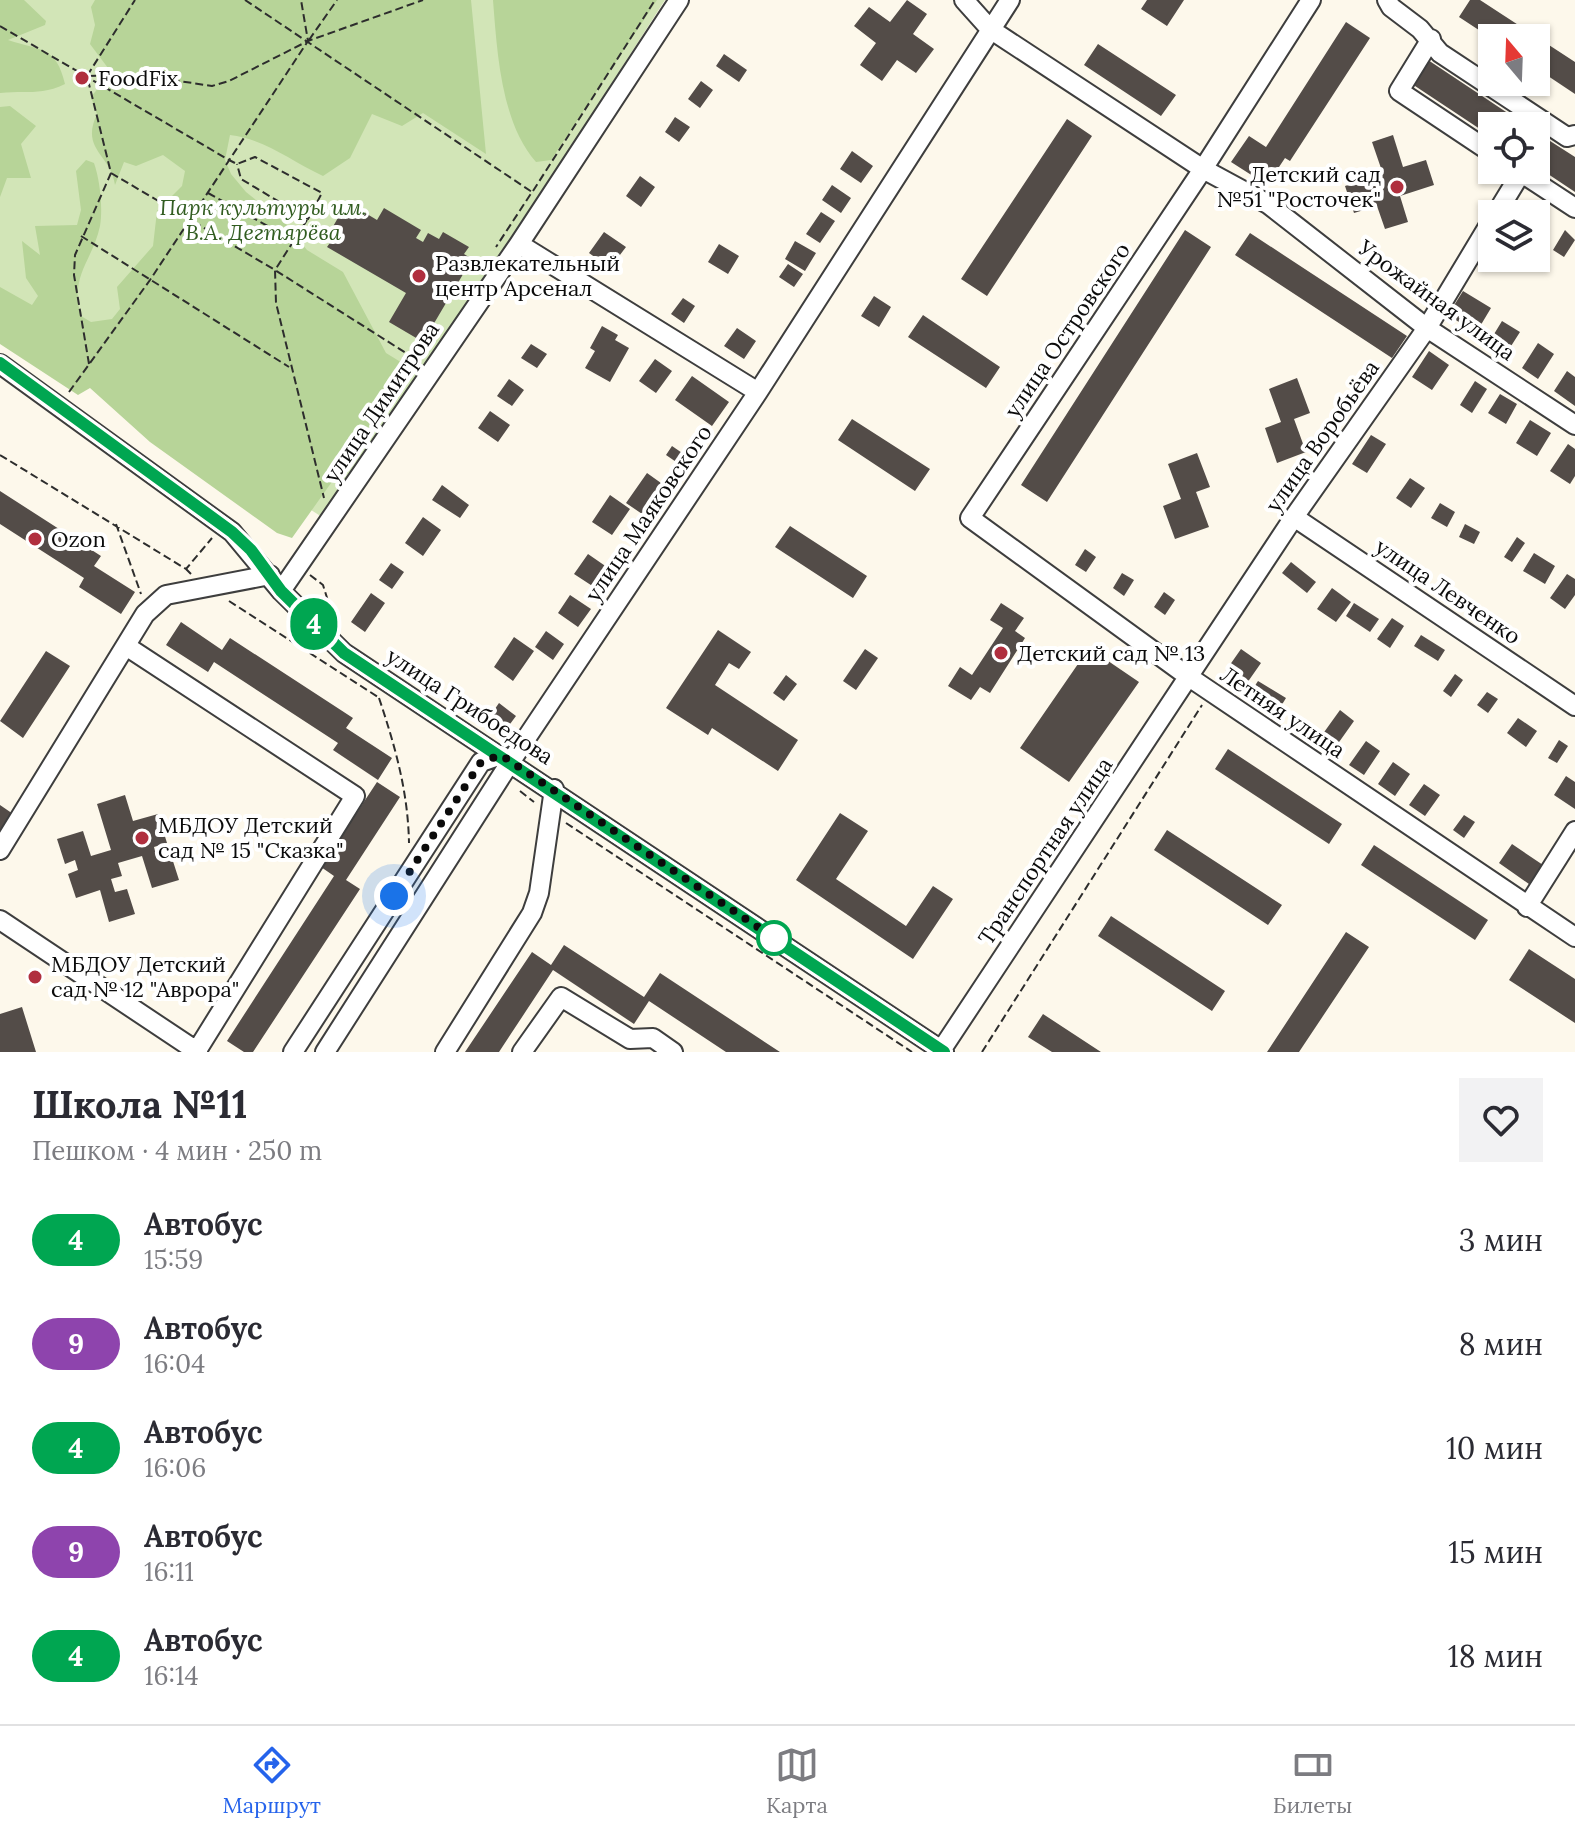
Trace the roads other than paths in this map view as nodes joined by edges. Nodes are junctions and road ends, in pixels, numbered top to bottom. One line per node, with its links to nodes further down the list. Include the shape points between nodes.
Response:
1 (679, 0): 14 (street, улица Димитрова)
2 (964, 0): 6 (street, Урожайная улица)
3 (1010, 0): 6 (street, улица Маяковского)
4 (1311, 0): 10 (street, улица Островского)
5 (1387, 0): 7 (street)
6 (990, 29): 10 (street, Урожайная улица); 17 (street, улица Маяковского)
7 (1431, 39): 8 (street, via 1440,53 1567,137); 9 (street, via 1399,91)
8 (1575, 135)
9 (1478, 144)
10 (1203, 169): 15 (street, Урожайная улица, via 1268,204); 20 (street, улица Островского)
11 (1539, 184): 12 (street)
12 (1575, 208)
13 (1478, 243): 15 (street, улица Воробьёва)
14 (519, 244): 17 (street); 22 (street, улица Димитрова)
15 (1427, 328): 18 (street, Урожайная улица); 19 (street, улица Воробьёва)
16 (0, 364): 21 (street, улица Грибоедова, via 223,525)
17 (758, 392): 26 (street, улица Маяковского)
18 (1575, 425)
19 (1294, 517): 24 (street, улица Воробьёва); 25 (street, улица Левченко)
20 (970, 518): 24 (street, Летняя улица)
21 (270, 575): 22 (street, улица Грибоедова); 23 (street, via 166,595 145,614)
22 (281, 591): 26 (street, улица Грибоедова, via 344,653)
23 (126, 646): 29 (street); 34 (street, via 355,796)
24 (1189, 677): 30 (street, Летняя улица); 33 (street, Транспортная улица)
25 (1575, 706)
26 (508, 760): 27 (street, улица Грибоедова); 35 (street, via 481,762); 36 (street, улица Маяковского)
27 (554, 789): 33 (street, улица Грибоедова); 37 (street, via 532,913)
28 (1575, 831): 30 (street)
29 (0, 850)
30 (1527, 907): 32 (street, Летняя улица)
31 (0, 920): 34 (street)
32 (1575, 937)
33 (942, 1051)
34 (197, 1052)
35 (293, 1052)
36 (325, 1052)
37 (445, 1052)
38 (522, 1052): 39 (street, via 561,997 630,1039 653,1038)
39 (673, 1052)

